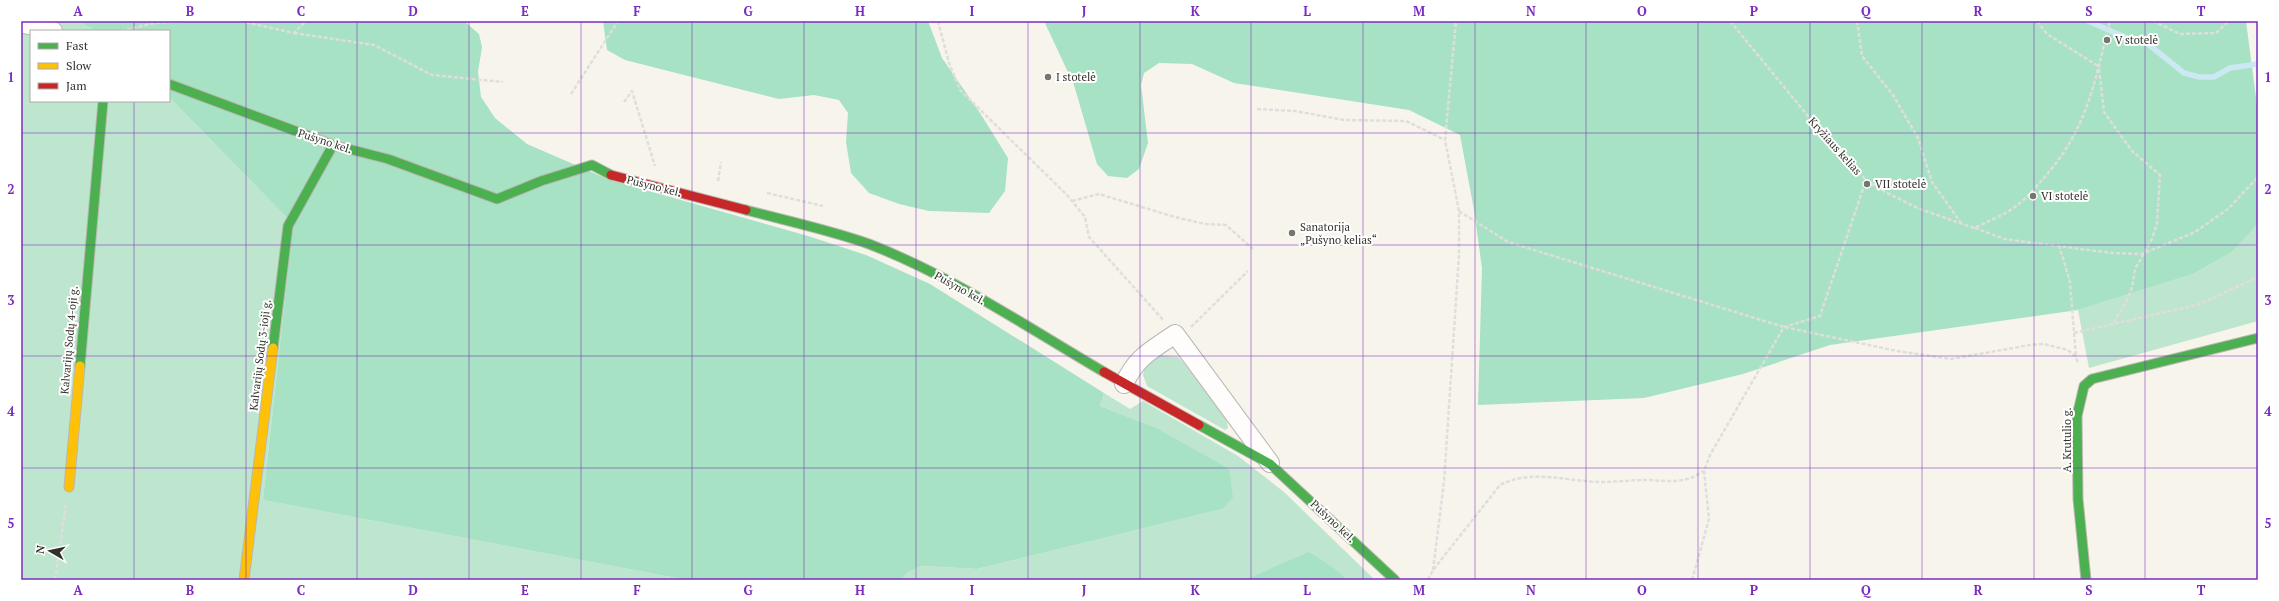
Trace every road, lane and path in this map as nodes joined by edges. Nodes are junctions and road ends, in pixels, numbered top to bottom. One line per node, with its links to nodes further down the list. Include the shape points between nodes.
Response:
1 (185, 21): 15 (path, via 155,23)
2 (240, 21): 16 (path)
3 (306, 21): 16 (path)
4 (618, 21): 20 (path)
5 (938, 21): 32 (path, via 949,64 960,90)
6 (1456, 21): 24 (path)
7 (1730, 21): 29 (path, Kryžiaus kelias, via 1830,143)
8 (1857, 21): 35 (path, via 1862,56 1893,95 1918,138 1932,182)
9 (2037, 21): 17 (path, via 2047,34)
10 (2110, 21): 17 (path)
11 (2153, 21): 12 (path, via 2180,34 2216,33)
12 (2229, 21)
13 (21, 23): 14 (street)
14 (50, 30)
15 (124, 30)
16 (294, 33): 18 (path, via 374,45 432,75)
17 (2098, 66): 36 (path, via 2091,98 2078,130 2056,164 2013,208); 39 (path, via 2104,112 2132,151 2160,175 2157,223 2152,239)
18 (503, 82)
19 (170, 84): 25 (street, Pušyno kel.)
20 (571, 94)
21 (103, 102): 52 (street, Kalvarijų Sodų 4-oji g.)
22 (624, 102): 26 (path, via 632,92 655,166)
23 (1257, 109): 24 (path, via 1295,111 1344,120 1406,121)
24 (1445, 140): 34 (path)
25 (333, 145): 48 (street, Pušyno kel., via 388,159 497,199 541,181 592,165 622,179 715,201 868,244 951,282); 55 (street, Kalvarijų Sodų 3-ioji g., via 288,226)
26 (662, 168)
27 (2258, 177): 39 (path, via 2228,209 2195,232)
28 (711, 179): 30 (path)
29 (1866, 180): 35 (path, Kryžiaus kelias, via 1920,209); 43 (path, via 1820,316)
30 (726, 183)
31 (763, 192): 33 (path)
32 (1072, 201): 38 (path, via 1099,194 1175,217 1205,224 1226,225); 45 (path, via 1085,217 1089,237)
33 (823, 206)
34 (1459, 211): 43 (path, via 1508,242); 53 (path, via 1459,255 1444,474)
35 (1962, 224): 36 (path, Kryžiaus kelias)
36 (1974, 228): 37 (path, Kryžiaus kelias, via 2004,239)
37 (2059, 245): 39 (path, Kryžiaus kelias, via 2112,253); 44 (path, via 2070,282)
38 (1253, 249)
39 (2142, 254): 42 (path, via 2135,268 2132,288)
40 (1248, 271): 45 (path)
41 (2258, 277): 42 (path, via 2200,304)
42 (2112, 324): 44 (path)
43 (1784, 327): 47 (path, via 1897,351 1951,359 2044,344 2068,350); 51 (path, via 1710,455)
44 (2074, 333): 47 (path)
45 (1177, 336): 48 (street, via 1141,357 1132,367); 50 (street, Pušyno kel.)
46 (2258, 338): 49 (street, via 2092,379)
47 (2076, 357): 49 (path)
48 (1124, 384): 50 (street, Pušyno kel.)
49 (2084, 386): 59 (street, A. Krutulio g., via 2077,416 2078,499)
50 (1270, 464): 56 (street, Pušyno kel.)
51 (1704, 471): 53 (path, via 1692,479 1673,481 1598,482 1542,477 1513,478 1500,485); 58 (path, via 1709,520)
52 (69, 487): 54 (path)
53 (1433, 570): 57 (path)
54 (55, 580)
55 (244, 580)
56 (1395, 580)
57 (1428, 580)
58 (1692, 580)
59 (2086, 580)

